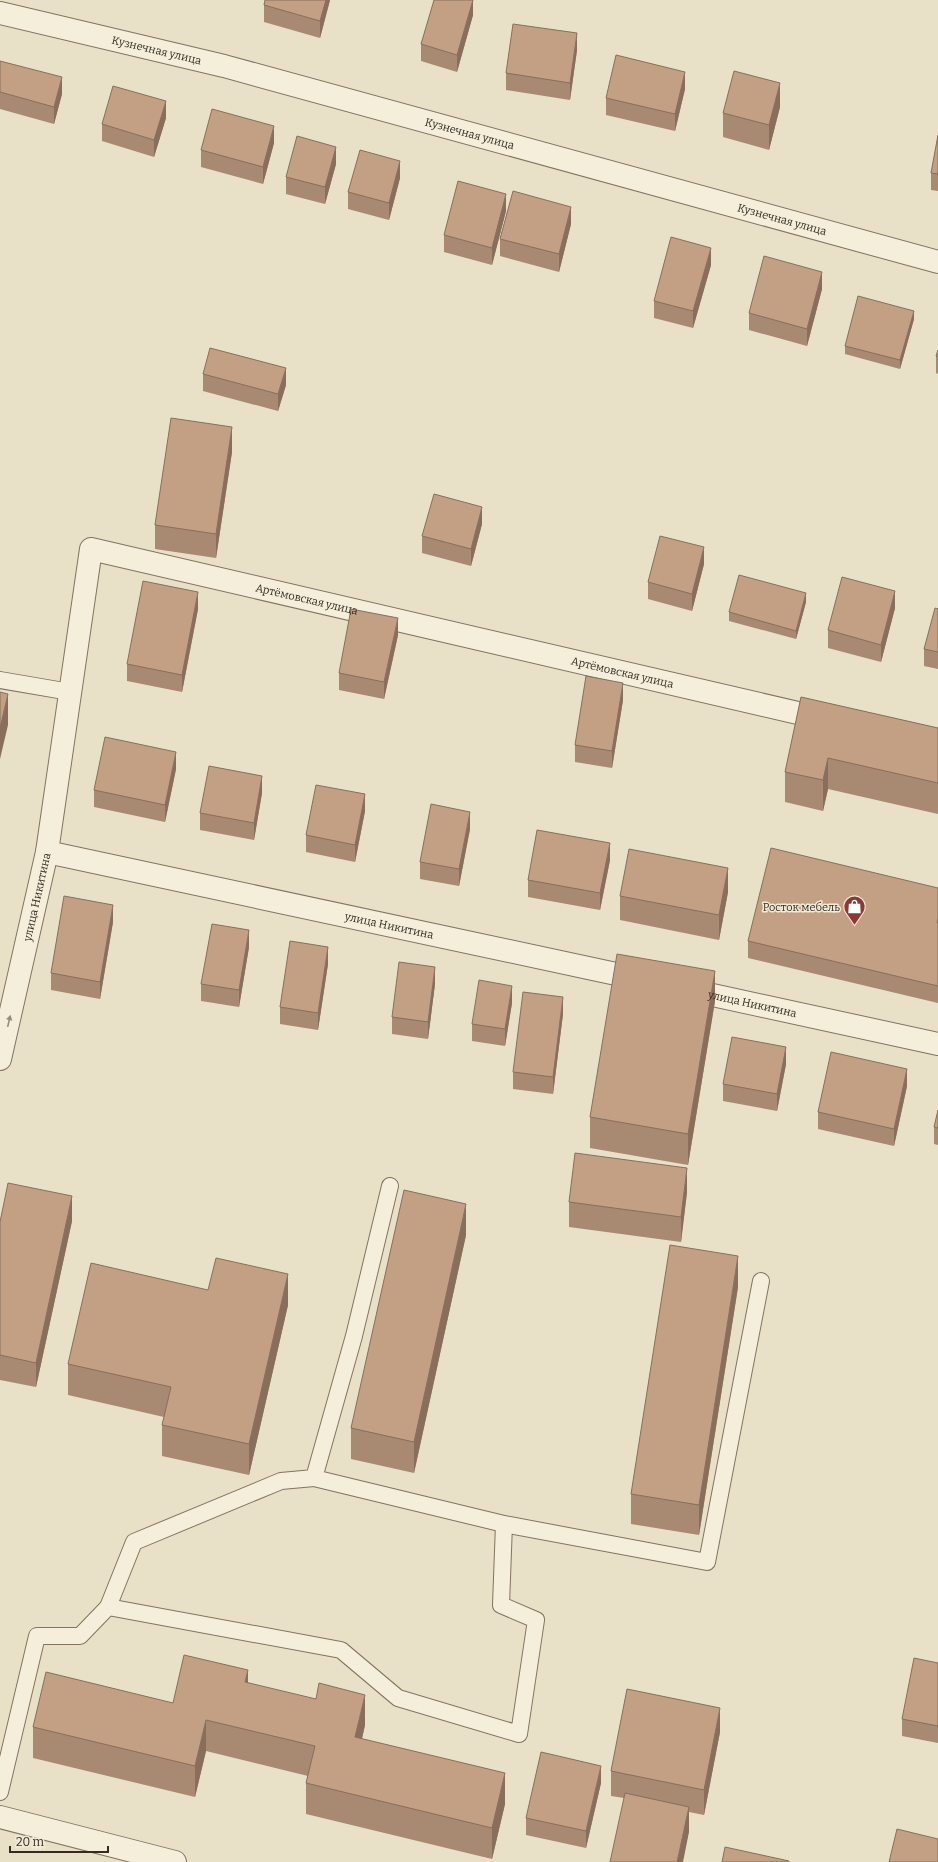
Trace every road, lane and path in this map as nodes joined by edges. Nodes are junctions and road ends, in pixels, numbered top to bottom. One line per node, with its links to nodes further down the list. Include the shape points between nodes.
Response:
1 (0, 13): 2 (street, Кузнечная улица, via 224,66)
2 (938, 262)
3 (0, 680): 4 (lane)
4 (70, 692): 5 (street, Артёмовская улица, via 91,549); 6 (street, Артёмовская улица)
5 (845, 724)
6 (47, 852): 7 (street, улица Никитина); 8 (street, улица Никитина, one-way to 6)
7 (938, 1044)
8 (0, 1059)
9 (390, 1186): 11 (lane, via 354,1336)
10 (761, 1281): 12 (lane, via 707,1562)
11 (314, 1478): 12 (lane); 13 (lane, via 281,1481 134,1542)
12 (504, 1524): 13 (lane, via 501,1605 536,1620 519,1734 398,1698 341,1650)
13 (108, 1607): 14 (lane, via 80,1636 38,1636)
14 (0, 1792)
15 (0, 1817): 16 (street)
16 (175, 1862)

